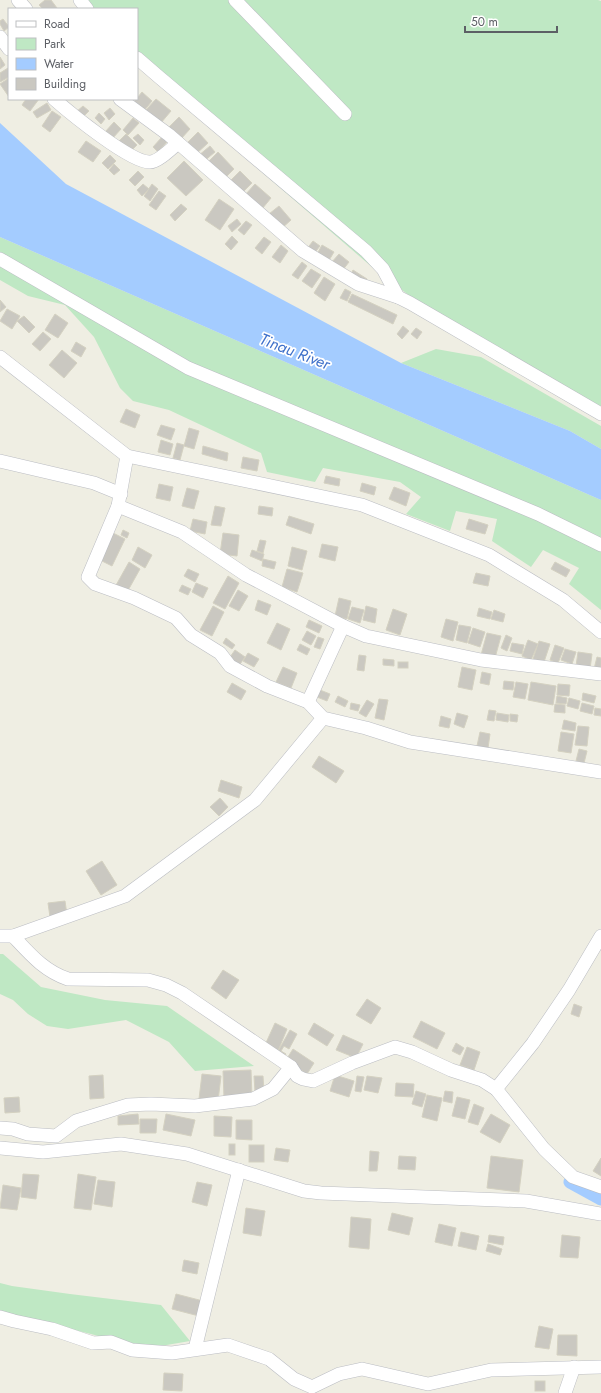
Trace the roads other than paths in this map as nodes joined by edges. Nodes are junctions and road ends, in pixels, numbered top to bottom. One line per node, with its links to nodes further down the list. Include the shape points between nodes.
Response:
1 (18, 0): 4 (street)
2 (80, 0): 5 (street)
3 (234, 0): 11 (street)
4 (25, 8)
5 (86, 8)
6 (0, 37): 7 (street)
7 (8, 48)
8 (138, 59): 14 (street, via 366,251 383,269)
9 (55, 100): 12 (street, via 117,147 144,162 152,162)
10 (121, 100): 12 (street)
11 (345, 114)
12 (178, 143): 14 (street, via 303,251 358,284)
13 (0, 259): 20 (street, via 188,368 538,514)
14 (398, 297): 16 (street)
15 (0, 358): 17 (street)
16 (601, 414)
17 (127, 456): 19 (street); 22 (street, via 362,505 489,555 563,600)
18 (0, 462): 19 (street, via 94,483)
19 (119, 500): 21 (street, via 182,532 246,575); 24 (street, via 88,577 95,584 134,598 176,618 191,635 220,653 230,666 267,686)
20 (601, 545)
21 (343, 626): 23 (street, via 366,636 481,660); 24 (street)
22 (601, 632)
23 (601, 674)
24 (308, 702): 25 (street)
25 (323, 718): 26 (street, via 410,742); 28 (street, via 255,800 125,896)
26 (601, 772)
27 (0, 936): 28 (street)
28 (13, 936): 30 (street, via 41,965 68,979 148,980 166,985 182,993)
29 (601, 936): 31 (street, via 533,1043)
30 (291, 1067): 31 (street, via 297,1076 313,1081 395,1047 482,1080); 32 (street, via 273,1089 252,1099 195,1106 128,1105 76,1121 56,1136)
31 (496, 1089): 35 (street, via 544,1149 573,1177)
32 (0, 1128)
33 (0, 1148): 34 (street, via 43,1152 121,1144 187,1154)
34 (238, 1170): 36 (street, via 304,1191 526,1201); 38 (street)
35 (601, 1187)
36 (601, 1214)
37 (0, 1317): 38 (street, via 52,1329 94,1343 111,1342 132,1350 172,1353)
38 (195, 1349): 39 (street, via 228,1345 269,1359 294,1379 312,1387 339,1374 362,1369 428,1384 491,1370)
39 (574, 1367): 40 (street); 41 (street)
40 (601, 1367)
41 (565, 1393)

